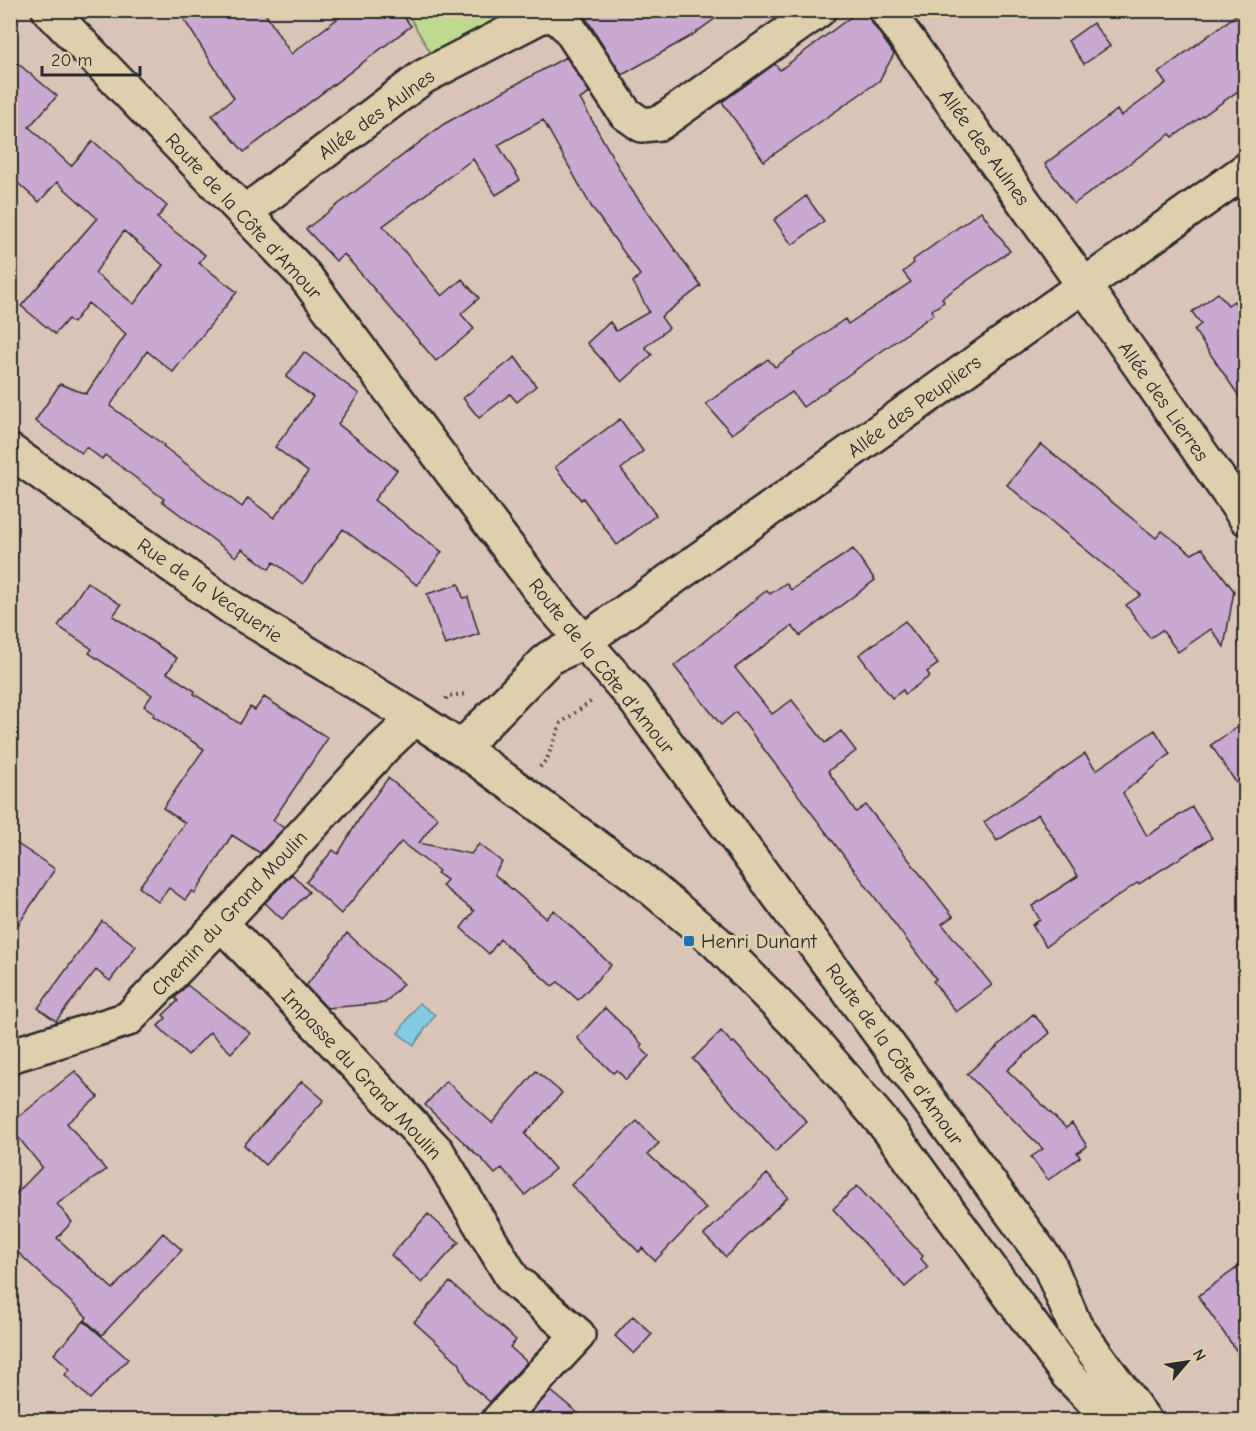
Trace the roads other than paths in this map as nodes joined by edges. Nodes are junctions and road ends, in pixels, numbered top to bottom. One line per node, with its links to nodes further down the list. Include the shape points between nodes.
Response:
1 (49, 10): 5 (main road, Route de la Côte d'Amour)
2 (819, 10): 5 (main road, Allée des Aulnes, via 660,123 642,125 625,113 569,28 555,15 541,16 423,77)
3 (886, 10): 6 (main road, Allée des Aulnes)
4 (1245, 170): 6 (main road, Allée des Peupliers)
5 (244, 213): 9 (main road, Route de la Côte d'Amour, via 304,275)
6 (1083, 284): 8 (main road, Allée des Lierres); 9 (main road, Allée des Peupliers)
7 (10, 451): 10 (main road, Rue de la Vecquerie, via 232,608)
8 (1245, 518)
9 (583, 642): 11 (main road, Allée des Peupliers, via 549,658); 16 (main road, Route de la Côte d'Amour, via 619,681 1049,1264 1075,1326)
10 (416, 718): 11 (main road); 12 (main road, Chemin du Grand Moulin, via 376,755)
11 (462, 748): 15 (main road, via 638,877 716,942 815,1043 890,1131 1068,1375)
12 (221, 923): 13 (main road, Chemin du Grand Moulin, via 128,1020); 14 (main road, Impasse du Grand Moulin, via 437,1151 513,1279 578,1335)
13 (10, 1056)
14 (499, 1420)
15 (1112, 1420)
16 (1144, 1420)

